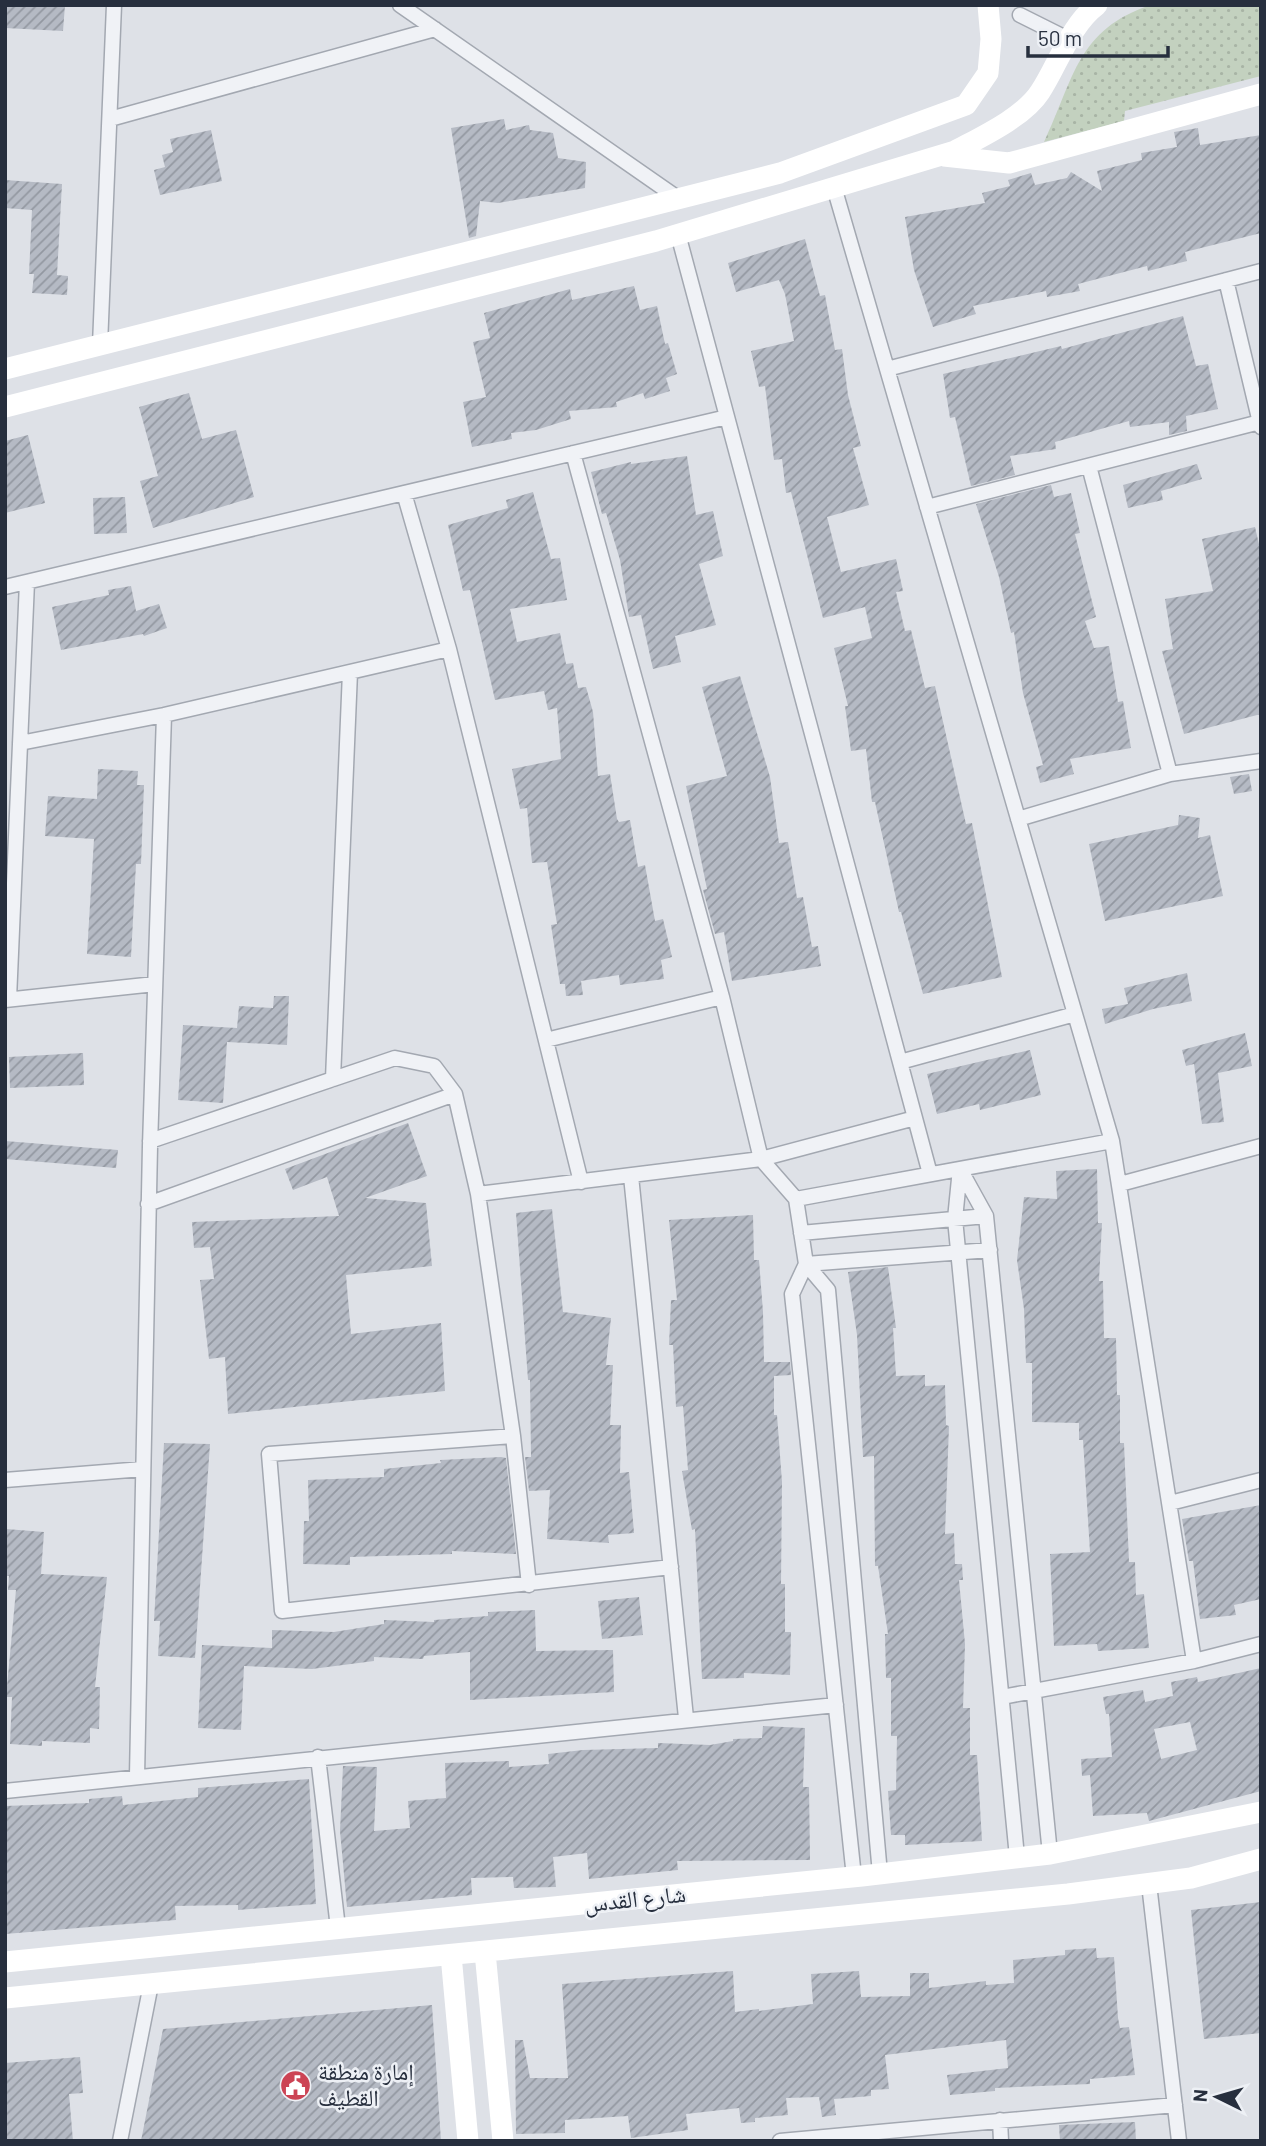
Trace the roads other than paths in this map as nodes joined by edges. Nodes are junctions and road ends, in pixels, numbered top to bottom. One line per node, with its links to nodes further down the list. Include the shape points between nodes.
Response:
1 (114, 5): 9 (street)
2 (400, 5): 6 (street)
3 (988, 5): 12 (street, via 988,73 966,105 780,173)
4 (1097, 5): 7 (street)
5 (1020, 15): 7 (street)
6 (435, 29): 9 (street); 12 (street)
7 (1070, 40): 10 (street, via 1039,95 998,128)
8 (1261, 94): 10 (street, via 1009,163)
9 (110, 119): 16 (street)
10 (940, 156): 11 (street)
11 (834, 187): 13 (street); 18 (street)
12 (679, 199): 16 (street)
13 (678, 234): 19 (street); 20 (street)
14 (1261, 271): 15 (street)
15 (1226, 280): 18 (street); 21 (street)
16 (100, 345): 17 (street)
17 (5, 369)
18 (887, 369): 25 (street)
19 (5, 407)
20 (727, 417): 22 (street); 40 (street)
21 (1260, 425): 23 (street)
22 (573, 453): 24 (street); 36 (street)
23 (1089, 466): 25 (street); 33 (street)
24 (404, 493): 26 (street); 28 (street)
25 (927, 507): 34 (street)
26 (27, 582): 27 (street); 31 (street)
27 (5, 587)
28 (449, 649): 29 (street); 39 (street)
29 (350, 672): 30 (street); 41 (street)
30 (164, 715): 31 (street); 35 (street)
31 (20, 743): 37 (street)
32 (1261, 761): 33 (street)
33 (1170, 774): 34 (street)
34 (1018, 819): 38 (street)
35 (155, 984): 37 (street); 44 (street)
36 (722, 997): 39 (street); 47 (street)
37 (7, 1000)
38 (1075, 1014): 40 (street); 45 (street)
39 (546, 1040): 51 (street)
40 (900, 1062): 43 (street)
41 (333, 1079): 42 (street, via 395,1058 434,1066); 44 (street)
42 (455, 1094): 53 (street); 55 (street)
43 (915, 1118): 47 (street); 49 (street)
44 (150, 1141): 55 (street)
45 (1112, 1141): 48 (street); 52 (street)
46 (1261, 1146): 52 (street)
47 (761, 1159): 50 (street); 54 (street)
48 (960, 1169): 49 (street); 56 (street); 57 (street)
49 (930, 1174): 54 (street)
50 (631, 1176): 51 (street); 67 (street)
51 (581, 1182): 53 (street)
52 (1120, 1184): 66 (street)
53 (478, 1194): 62 (street)
54 (796, 1199): 58 (street)
55 (148, 1204): 63 (street)
56 (986, 1216): 57 (street); 59 (street)
57 (955, 1219): 58 (street); 60 (street)
58 (801, 1233): 61 (street)
59 (990, 1250): 60 (street); 71 (street)
60 (958, 1251): 61 (street); 72 (street)
61 (806, 1264): 73 (street, via 792,1294); 82 (street, via 828,1290)
62 (513, 1436): 68 (street); 68 (street, via 269,1454 282,1611)
63 (143, 1469): 64 (street); 76 (street)
64 (5, 1480)
65 (1261, 1480): 66 (street)
66 (1170, 1503): 70 (street)
67 (671, 1567): 68 (street); 74 (street)
68 (529, 1585)
69 (1261, 1644): 70 (street)
70 (1194, 1661): 71 (street)
71 (1032, 1693): 72 (street); 79 (street)
72 (1002, 1697): 80 (street)
73 (836, 1705): 74 (street); 83 (street)
74 (686, 1718): 75 (street)
75 (318, 1757): 76 (street); 85 (street)
76 (137, 1776): 77 (street)
77 (5, 1791)
78 (1261, 1812): 79 (street, شارع القدس)
79 (1050, 1854): 80 (street, شارع القدس)
80 (1017, 1857): 82 (street, شارع القدس)
81 (1261, 1859): 84 (street)
82 (880, 1874): 83 (street, شارع القدس)
83 (854, 1877): 85 (street, شارع القدس)
84 (1149, 1884): 86 (street); 91 (street)
85 (338, 1928): 88 (street, شارع القدس)
86 (485, 1952): 87 (street); 96 (street)
87 (451, 1955): 89 (street); 95 (street)
88 (5, 1962)
89 (151, 1984): 90 (street); 94 (street)
90 (5, 1998)
91 (1175, 2105): 92 (street); 99 (street)
92 (1000, 2120): 93 (street); 98 (street)
93 (837, 2138): 97 (street)
94 (120, 2141)
95 (468, 2141)
96 (503, 2141)
97 (780, 2141)
98 (1001, 2141)
99 (1179, 2141)

